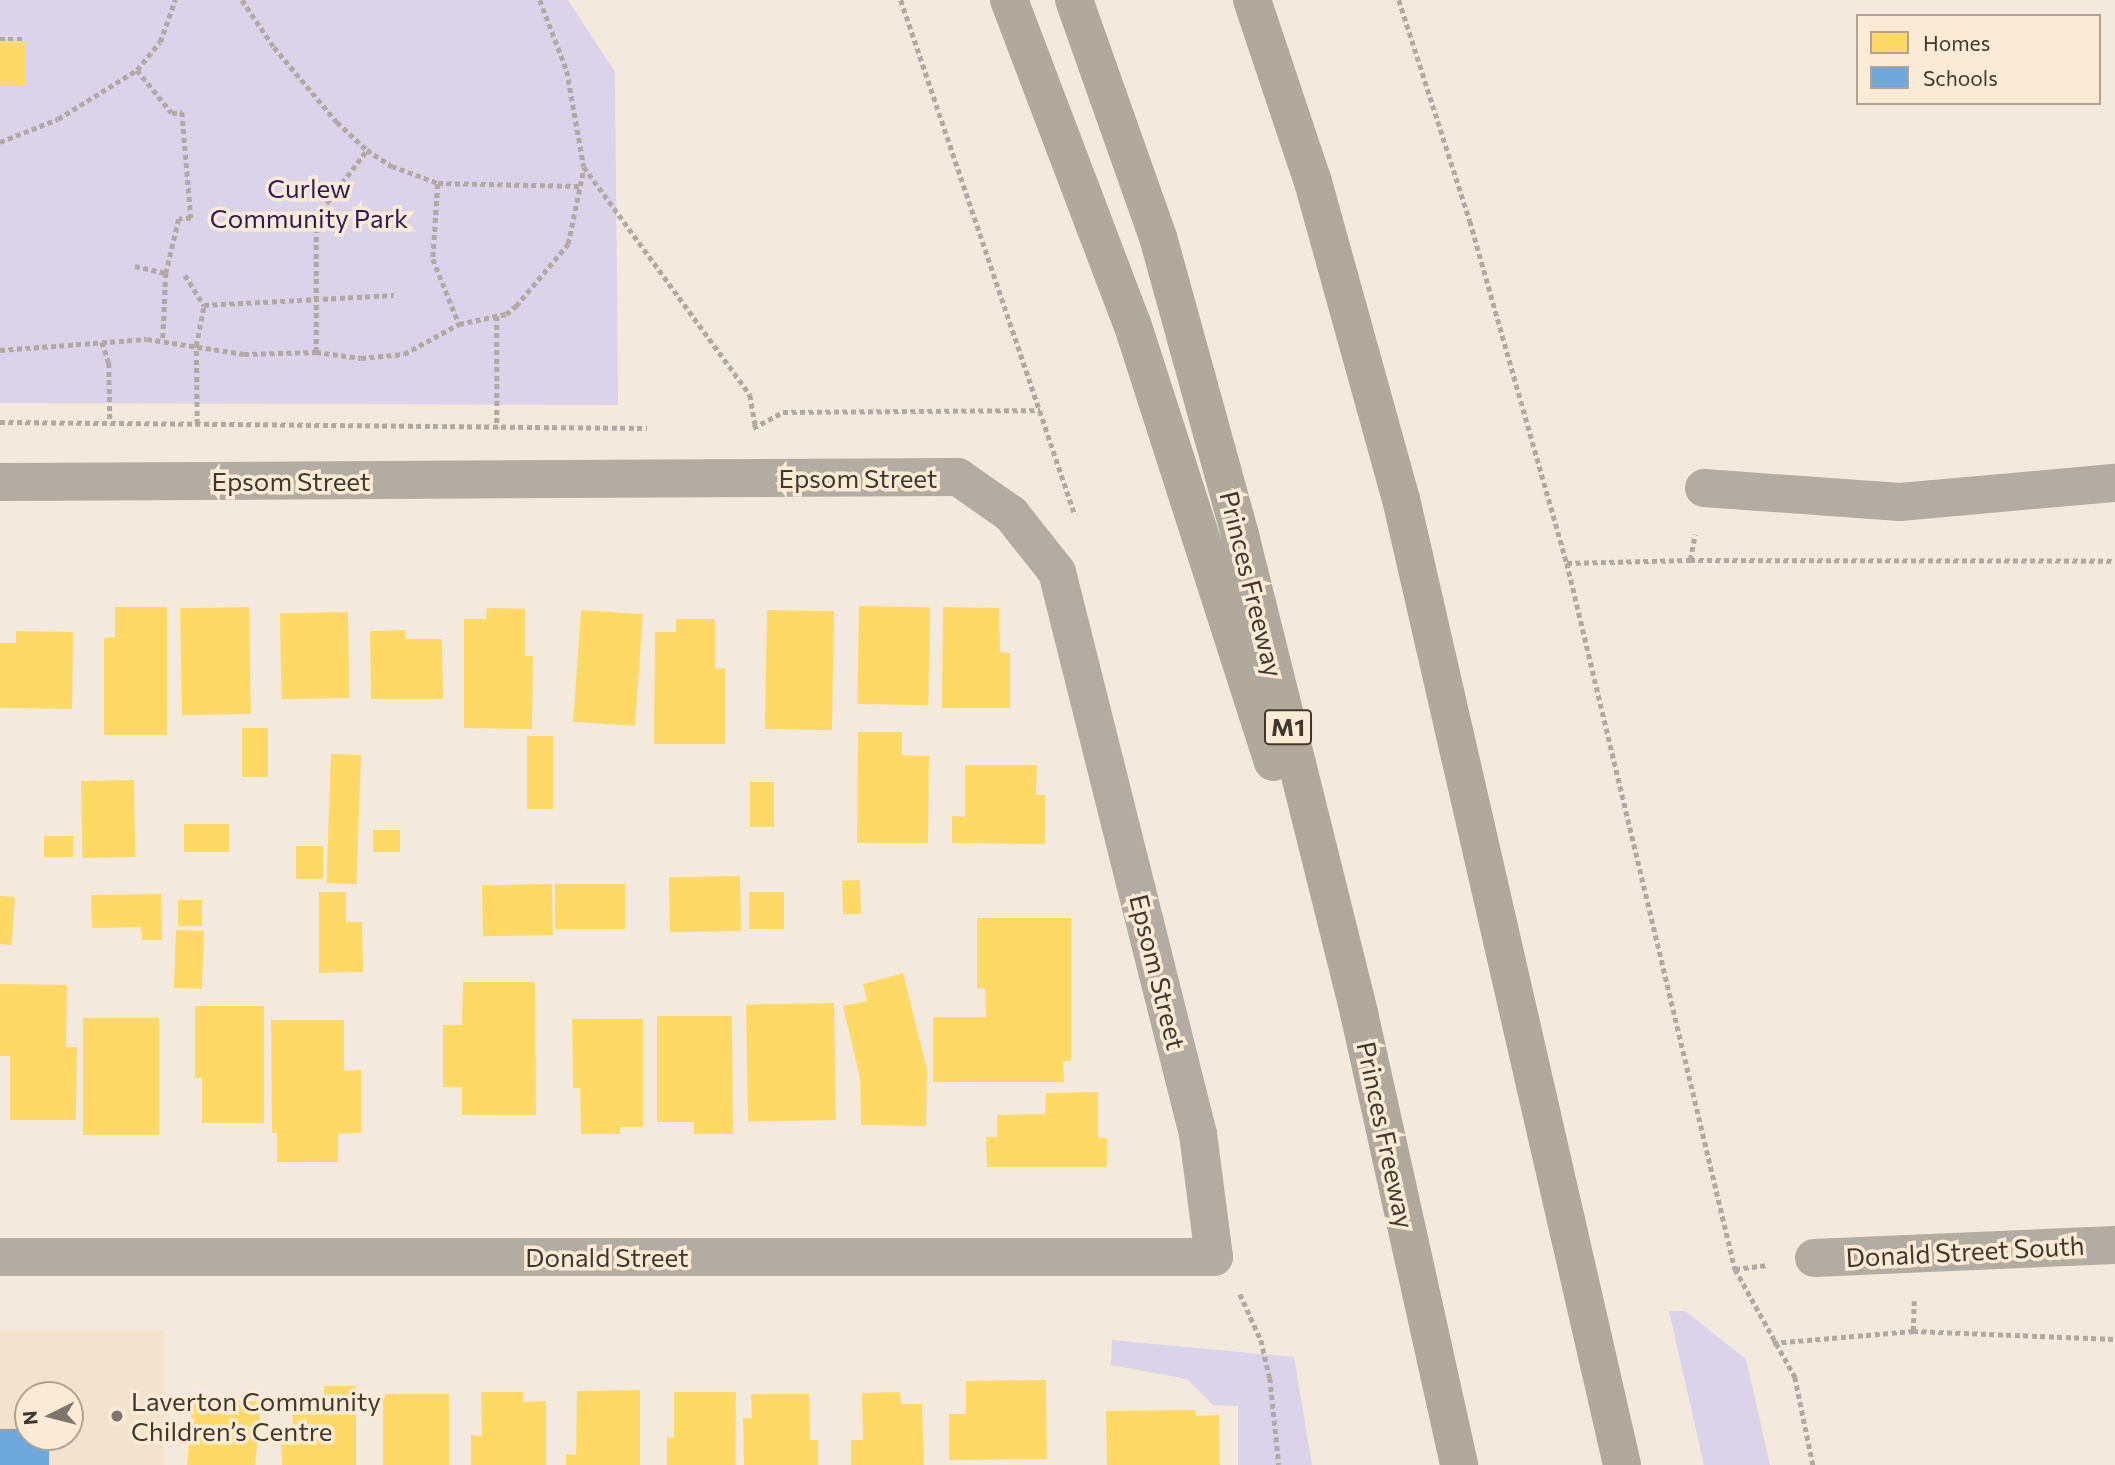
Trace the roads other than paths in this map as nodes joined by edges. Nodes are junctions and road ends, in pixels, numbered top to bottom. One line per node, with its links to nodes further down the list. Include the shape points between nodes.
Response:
1 (1009, 0): 7 (highway, via 1132,323 1252,699)
2 (1074, 0): 7 (highway, Princes Freeway / M1, via 1162,250 1240,535)
3 (1252, 0): 13 (highway, via 1313,182 1401,499)
4 (0, 482): 10 (street, Epsom Street, via 958,477 1011,514 1057,572 1198,1134)
5 (2115, 483): 6 (street, via 1900,502)
6 (1704, 488)
7 (1359, 1013): 12 (highway, Princes Freeway / M1)
8 (2115, 1245): 11 (street, Donald Street South)
9 (0, 1257): 10 (street, Donald Street)
10 (1214, 1257)
11 (1814, 1258)
12 (1459, 1465)
13 (1622, 1465)

